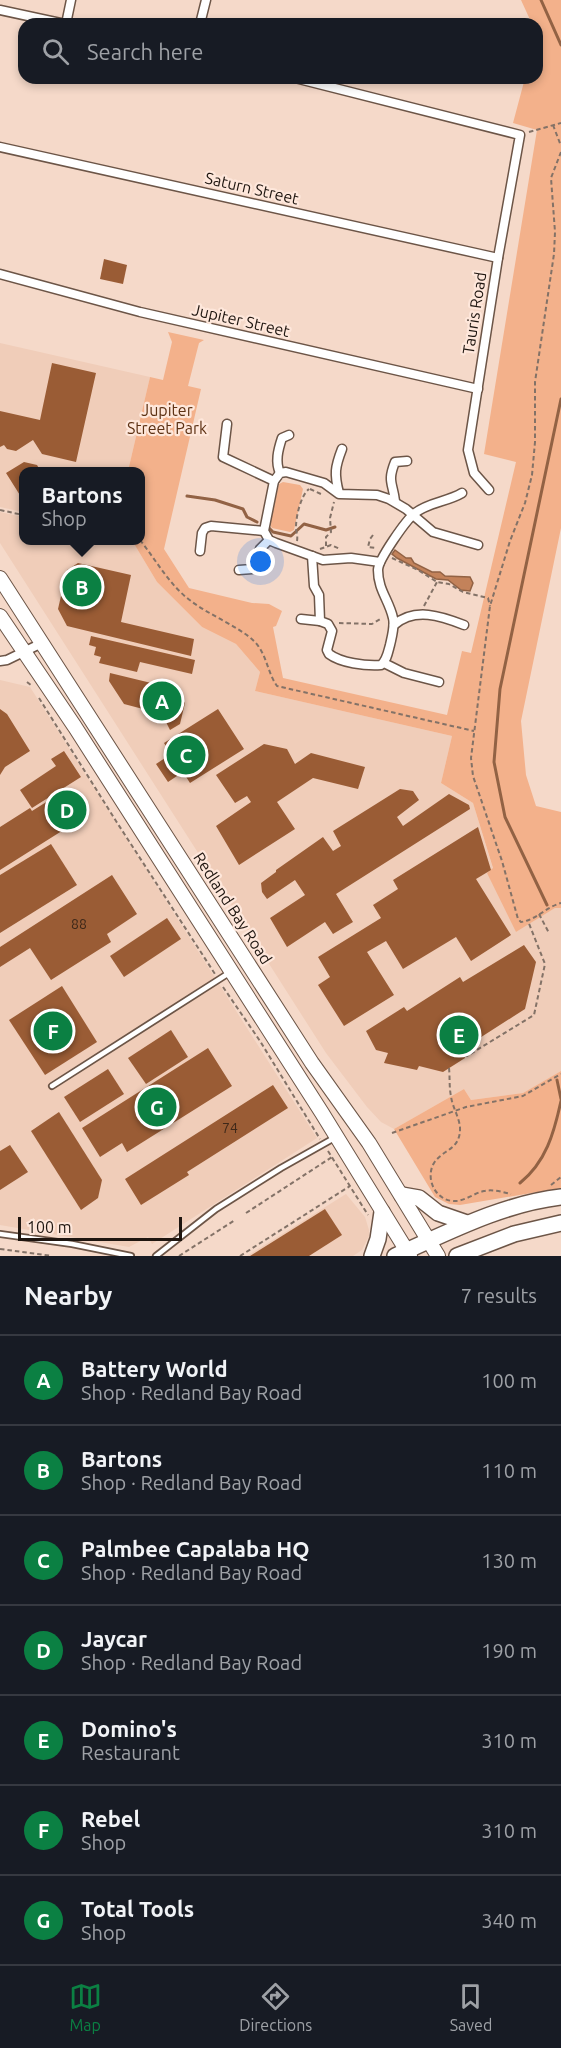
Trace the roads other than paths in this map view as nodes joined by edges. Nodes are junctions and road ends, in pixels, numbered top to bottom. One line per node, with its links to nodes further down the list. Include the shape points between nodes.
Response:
1 (71, 0): 5 (street)
2 (206, 0): 6 (street)
3 (0, 10): 4 (street)
4 (38, 18)
5 (67, 18)
6 (202, 18)
7 (319, 84): 9 (street, Tauris Road, via 520,135)
8 (0, 147): 9 (street, Saturn Street)
9 (498, 258): 11 (street, Tauris Road)
10 (0, 274): 11 (street, Jupiter Street, via 140,312)
11 (478, 389): 20 (street, Tauris Road, via 468,450 474,473)
12 (227, 424): 17 (street, via 224,457)
13 (290, 435): 17 (street, via 282,438 279,447)
14 (342, 449): 16 (street)
15 (408, 461): 19 (street, via 395,462)
16 (335, 468): 18 (street); 22 (street)
17 (277, 477): 18 (street, via 286,472); 26 (street)
18 (318, 481): 22 (street)
19 (390, 483): 23 (street); 24 (street)
20 (489, 490)
21 (462, 493): 25 (street, via 423,507)
22 (336, 495): 23 (street)
23 (377, 495): 24 (street)
24 (395, 501): 25 (street)
25 (413, 515): 28 (street, via 433,531); 31 (street)
26 (264, 531): 27 (street); 29 (street, via 211,526 202,533)
27 (269, 540): 30 (street); 32 (street, via 260,549 252,569)
28 (478, 545)
29 (200, 551)
30 (312, 556): 31 (street, via 323,560); 36 (street)
31 (380, 562): 37 (street, via 380,590)
32 (239, 570)
33 (0, 578): 40 (main road, Redland Bay Road)
34 (0, 616): 39 (main road); 41 (main road)
35 (301, 619): 36 (street)
36 (320, 621): 43 (street, via 332,631 327,650 334,658 373,666)
37 (394, 625): 38 (street, via 411,615 422,614); 43 (street)
38 (464, 625)
39 (0, 627)
40 (42, 644): 41 (street); 45 (main road, Redland Bay Road)
41 (24, 653): 42 (street); 46 (main road)
42 (0, 661)
43 (384, 663): 44 (street)
44 (439, 682)
45 (247, 962): 46 (main road); 49 (main road, Redland Bay Road)
46 (231, 971): 47 (lane); 48 (main road)
47 (52, 1086)
48 (336, 1137): 51 (main road); 59 (lane, via 216,1209)
49 (402, 1196): 52 (highway, via 419,1198 438,1213); 55 (main road, Redland Bay Road)
50 (561, 1197): 52 (highway)
51 (376, 1216): 57 (main road); 60 (highway, via 378,1239)
52 (467, 1223): 55 (highway)
53 (561, 1223): 56 (highway, via 514,1234)
54 (0, 1234): 58 (lane)
55 (429, 1240): 57 (highway); 61 (main road, Redland Bay Road)
56 (478, 1251): 62 (highway)
57 (404, 1254)
58 (131, 1256)
59 (156, 1256)
60 (372, 1256)
61 (438, 1256)
62 (457, 1256)

